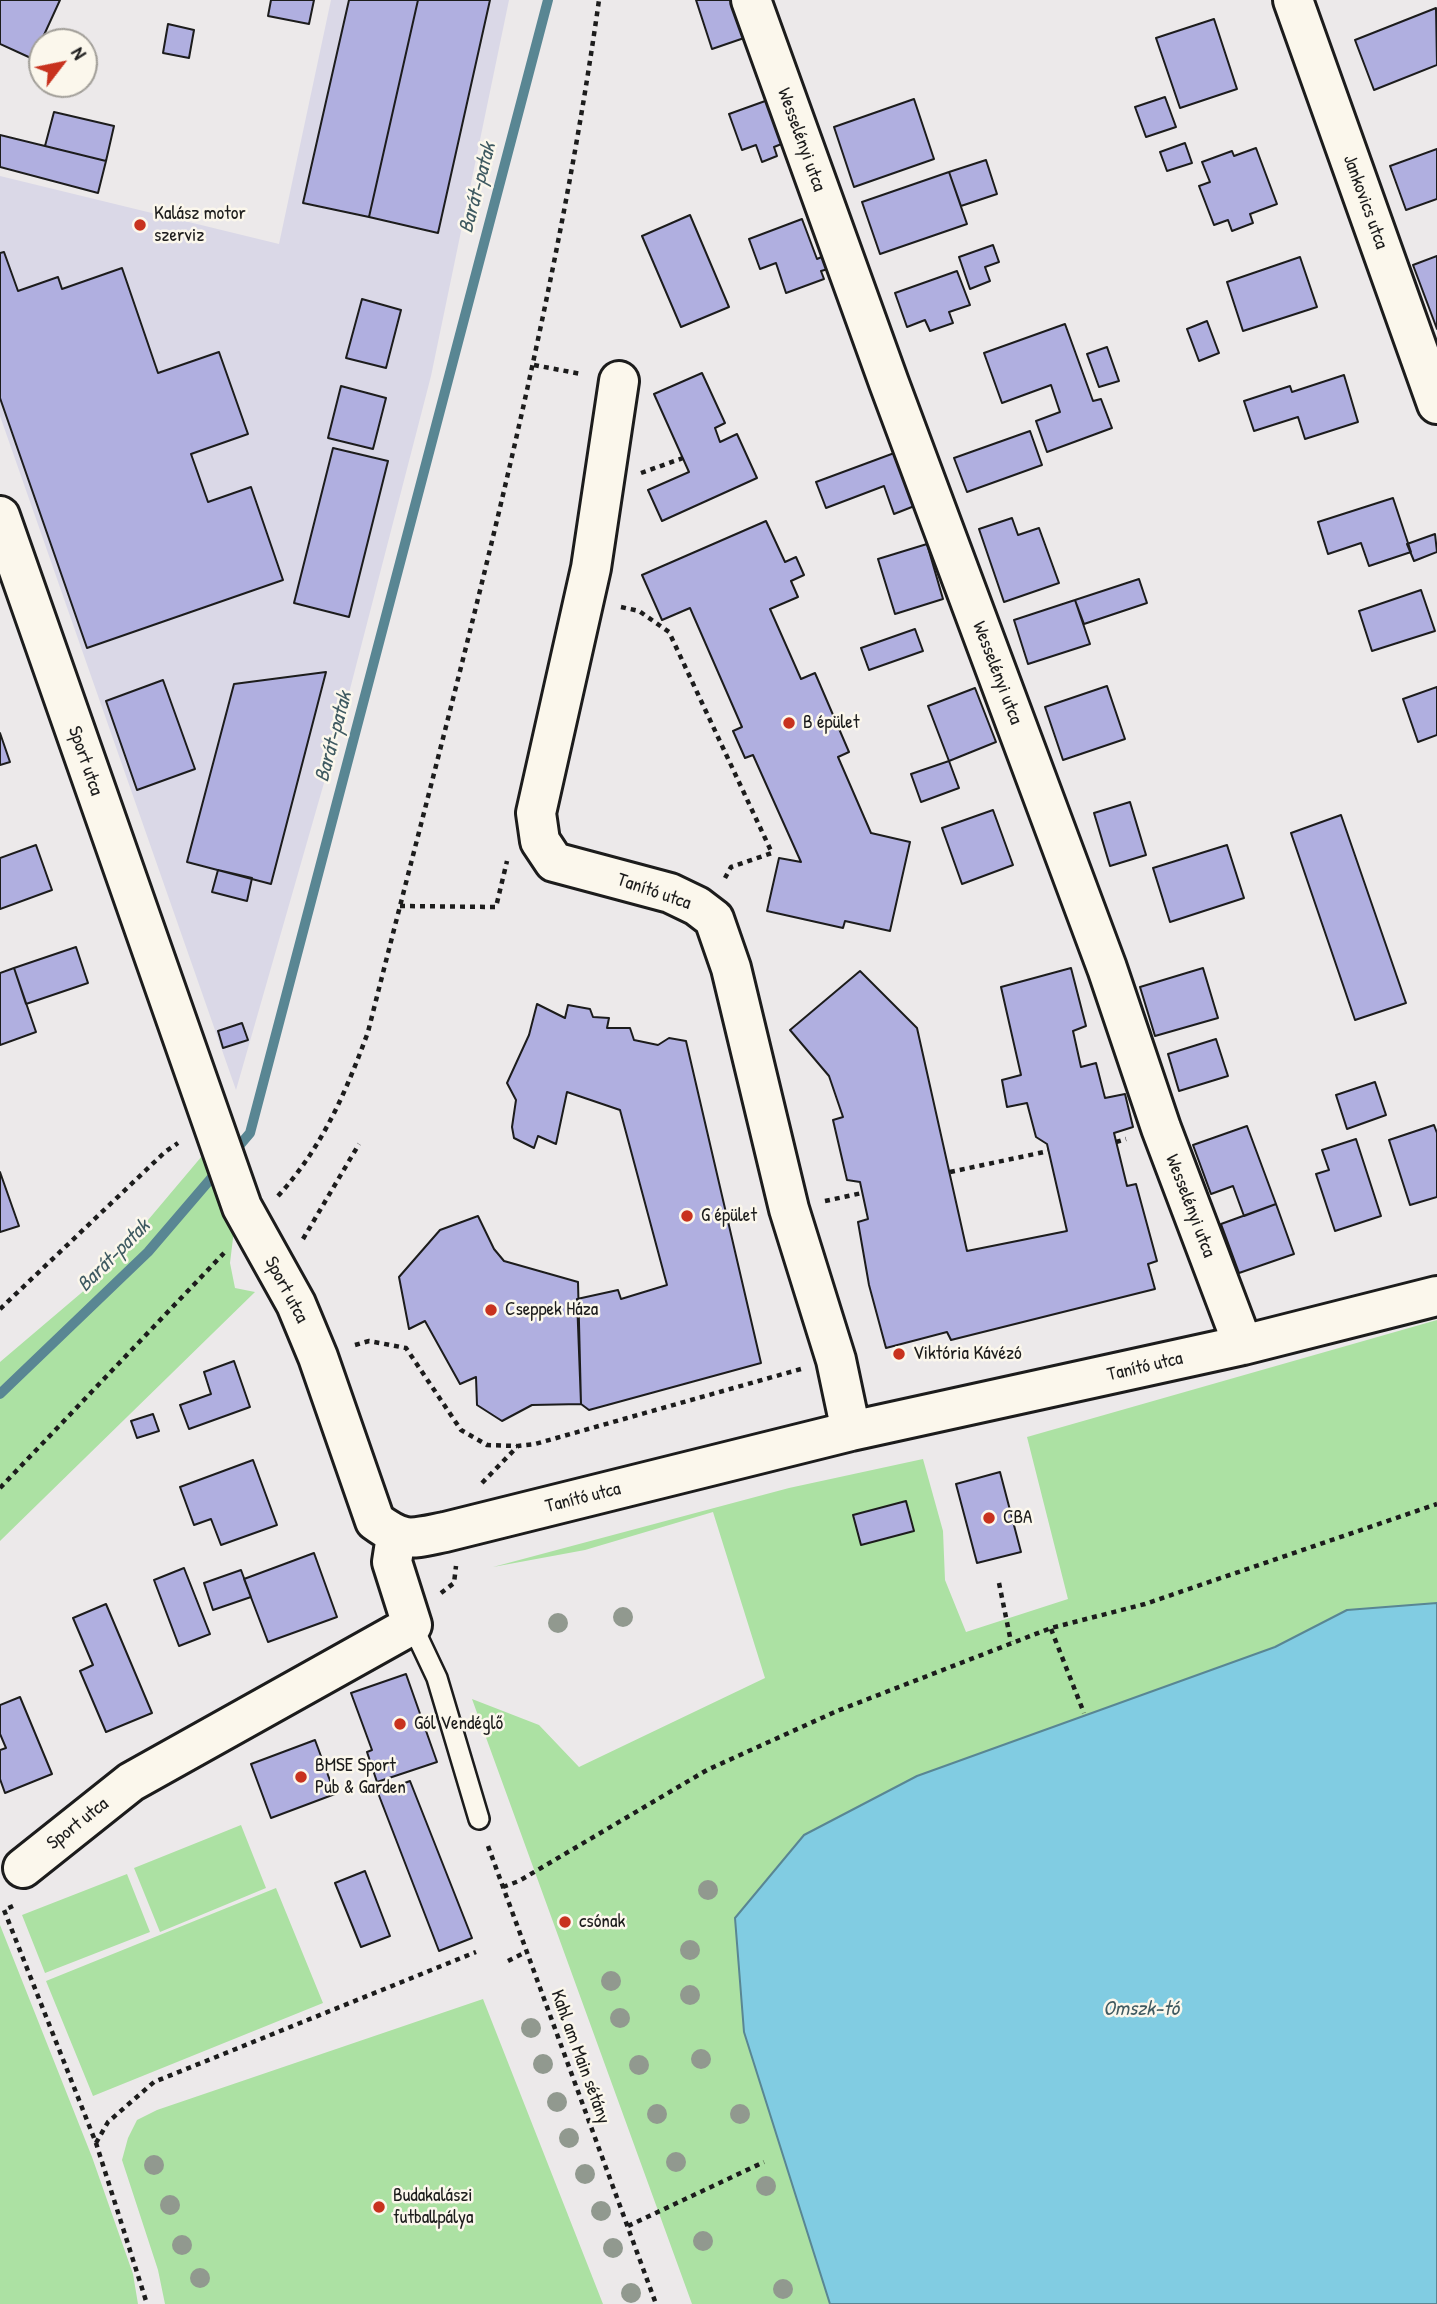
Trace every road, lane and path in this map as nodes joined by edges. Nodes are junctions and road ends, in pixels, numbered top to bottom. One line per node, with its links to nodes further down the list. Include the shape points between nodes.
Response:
1 (599, 0): 4 (path, via 562,230)
2 (751, 0): 20 (street, Wesselényi utca)
3 (1293, 0): 6 (street, Jankovics utca)
4 (534, 365): 5 (path); 10 (path)
5 (619, 381): 8 (street)
6 (1437, 404)
7 (0, 516): 12 (street, Sport utca)
8 (584, 598): 9 (street, via 536,813 540,841); 11 (path, via 639,611 669,632 772,853 730,867)
9 (554, 862): 10 (path, via 509,852 496,906); 11 (street, Tanító utca, via 670,893)
10 (400, 906): 16 (path, via 368,1032 340,1102 300,1172)
11 (706, 913): 22 (street, Tanító utca, via 723,939 789,1209 835,1360)
12 (206, 1110): 16 (street, Sport utca); 19 (path, via 194,1132 165,1152)
13 (359, 1144): 17 (path, via 299,1247)
14 (1049, 1151): 15 (path)
15 (950, 1172)
16 (246, 1217): 17 (street, Sport utca); 24 (path)
17 (275, 1266): 21 (street, Sport utca)
18 (1437, 1296): 20 (street, Tanító utca)
19 (0, 1309)
20 (1243, 1345): 22 (street, Tanító utca)
21 (318, 1357): 23 (path, via 369,1340 406,1348 461,1430 487,1445); 26 (street, Sport utca, via 375,1521)
22 (851, 1431): 26 (street, Tanító utca, via 445,1532 407,1540)
23 (518, 1446)
24 (0, 1488)
25 (1437, 1504): 29 (path, via 1145,1604)
26 (396, 1536): 28 (street, via 392,1562)
27 (999, 1583): 30 (path)
28 (412, 1625): 32 (lane, via 437,1678); 33 (street, Sport utca, via 131,1782)
29 (1051, 1628): 30 (path); 31 (path)
30 (1011, 1642): 34 (path, via 771,1739 707,1770)
31 (1084, 1713)
32 (479, 1819): 34 (path, Kahl am Main sétány)
33 (21, 1885): 38 (path, via 4,1910)
34 (502, 1887): 36 (path, Kahl am Main sétány)
35 (476, 1952): 38 (path, via 153,2082 108,2122)
36 (526, 1952): 37 (path); 40 (path, Kahl am Main sétány)
37 (508, 1961)
38 (96, 2143): 41 (path)
39 (764, 2162): 40 (path)
40 (628, 2226): 42 (path, Kahl am Main sétány)
41 (147, 2304)
42 (656, 2304)

